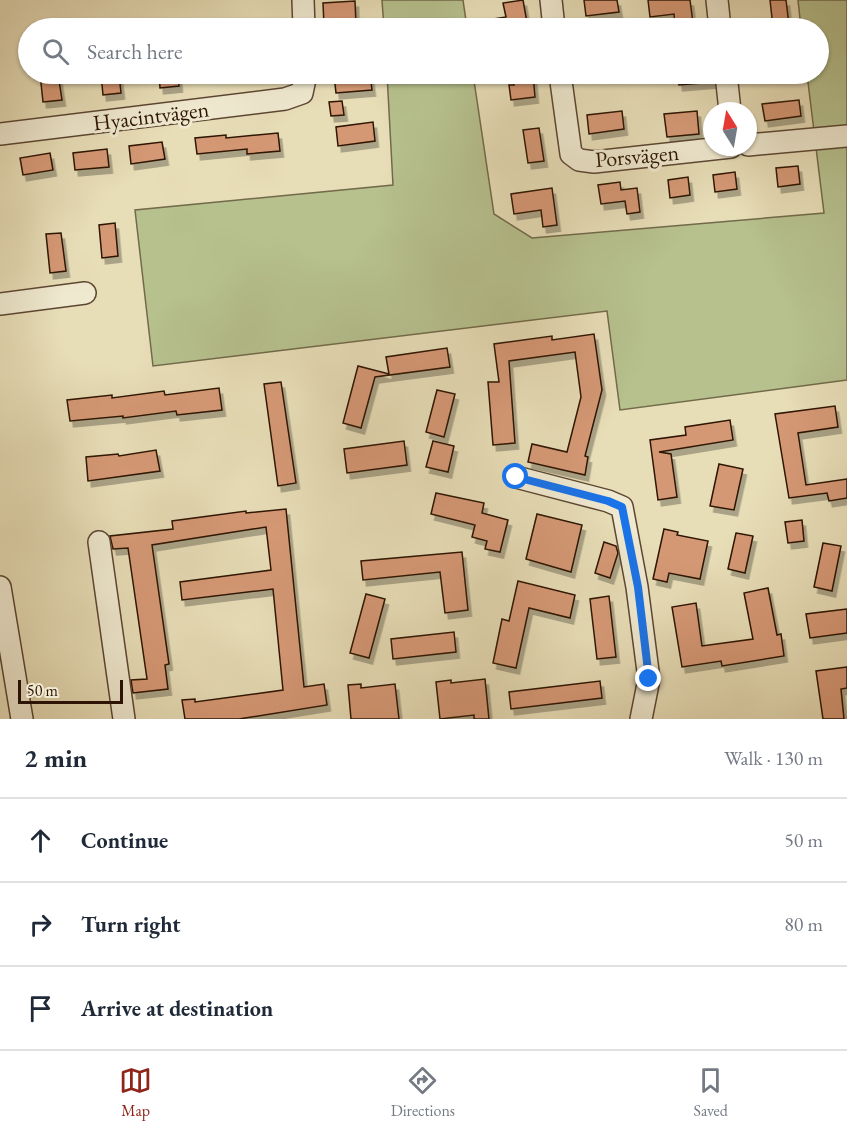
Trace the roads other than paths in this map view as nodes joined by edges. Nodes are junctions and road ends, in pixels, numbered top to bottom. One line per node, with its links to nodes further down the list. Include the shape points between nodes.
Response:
1 (303, 0): 4 (street)
2 (550, 0): 5 (street)
3 (717, 0): 6 (street)
4 (304, 18)
5 (553, 18)
6 (719, 18)
7 (303, 84): 11 (street, Hyacintvägen, via 285,99)
8 (562, 84): 14 (street, Porsvägen, via 571,154 579,160 594,162)
9 (727, 84): 10 (street)
10 (729, 102)
11 (0, 134)
12 (847, 136): 13 (street)
13 (757, 144)
14 (703, 150)
15 (85, 293): 16 (street)
16 (0, 304)
17 (516, 477): 23 (street, via 622,507 638,587 649,679)
18 (99, 542): 22 (street)
19 (0, 592): 20 (street)
20 (7, 674): 21 (street)
21 (22, 719)
22 (124, 719)
23 (641, 719)

